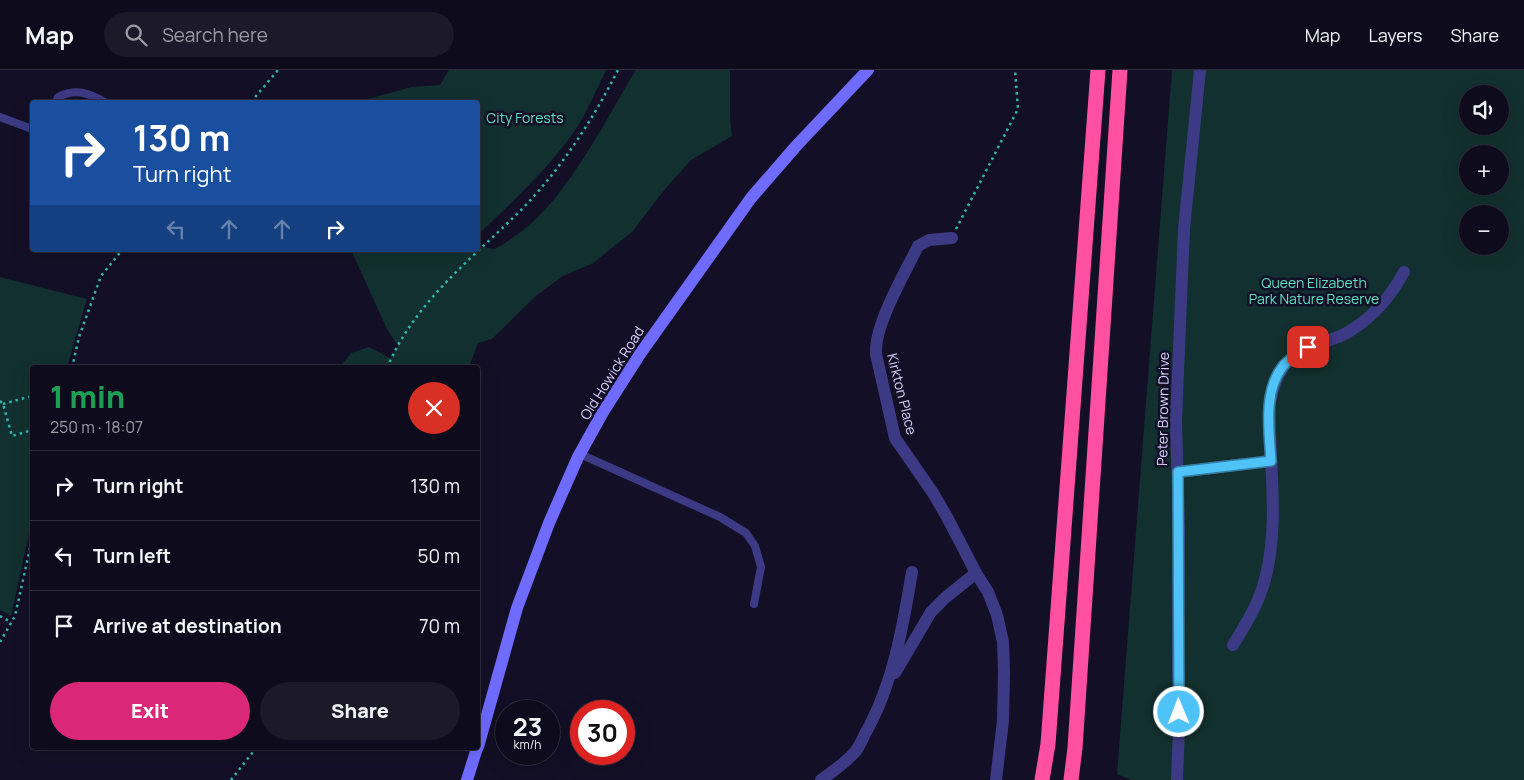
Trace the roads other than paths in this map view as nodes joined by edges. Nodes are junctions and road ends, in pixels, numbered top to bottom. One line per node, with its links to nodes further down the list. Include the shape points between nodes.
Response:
1 (868, 70): 11 (main road, Old Howick Road, via 750,198 635,361)
2 (1098, 70): 24 (highway, via 1048,744)
3 (1120, 70): 25 (highway)
4 (1200, 70): 13 (street, Peter Brown Drive, via 1184,229 1176,420)
5 (57, 100): 6 (lane, via 75,91)
6 (102, 100)
7 (0, 117): 8 (lane)
8 (30, 128)
9 (952, 238): 15 (street, Kirkton Place, via 929,240 918,246 875,342 895,438 933,493)
10 (1404, 272): 12 (street, via 1369,317 1352,330 1308,347 1283,366 1273,385 1270,403)
11 (580, 454): 16 (lane, via 720,517 746,533 756,546 761,567); 19 (main road, Old Howick Road, via 549,523 517,608)
12 (1271, 461): 13 (street); 17 (street, via 1274,526 1271,554 1257,602)
13 (1178, 472): 26 (street, Peter Brown Drive)
14 (912, 572): 18 (street, via 903,627)
15 (976, 573): 18 (street, via 931,612); 23 (street, Kirkton Place, via 994,607 1003,642 1003,721)
16 (754, 604)
17 (1233, 645)
18 (881, 700): 22 (street, via 856,752)
19 (480, 737)
20 (476, 750): 21 (main road, Old Howick Road)
21 (470, 779)
22 (821, 780)
23 (996, 780)
24 (1042, 780)
25 (1071, 780)
26 (1177, 780)

